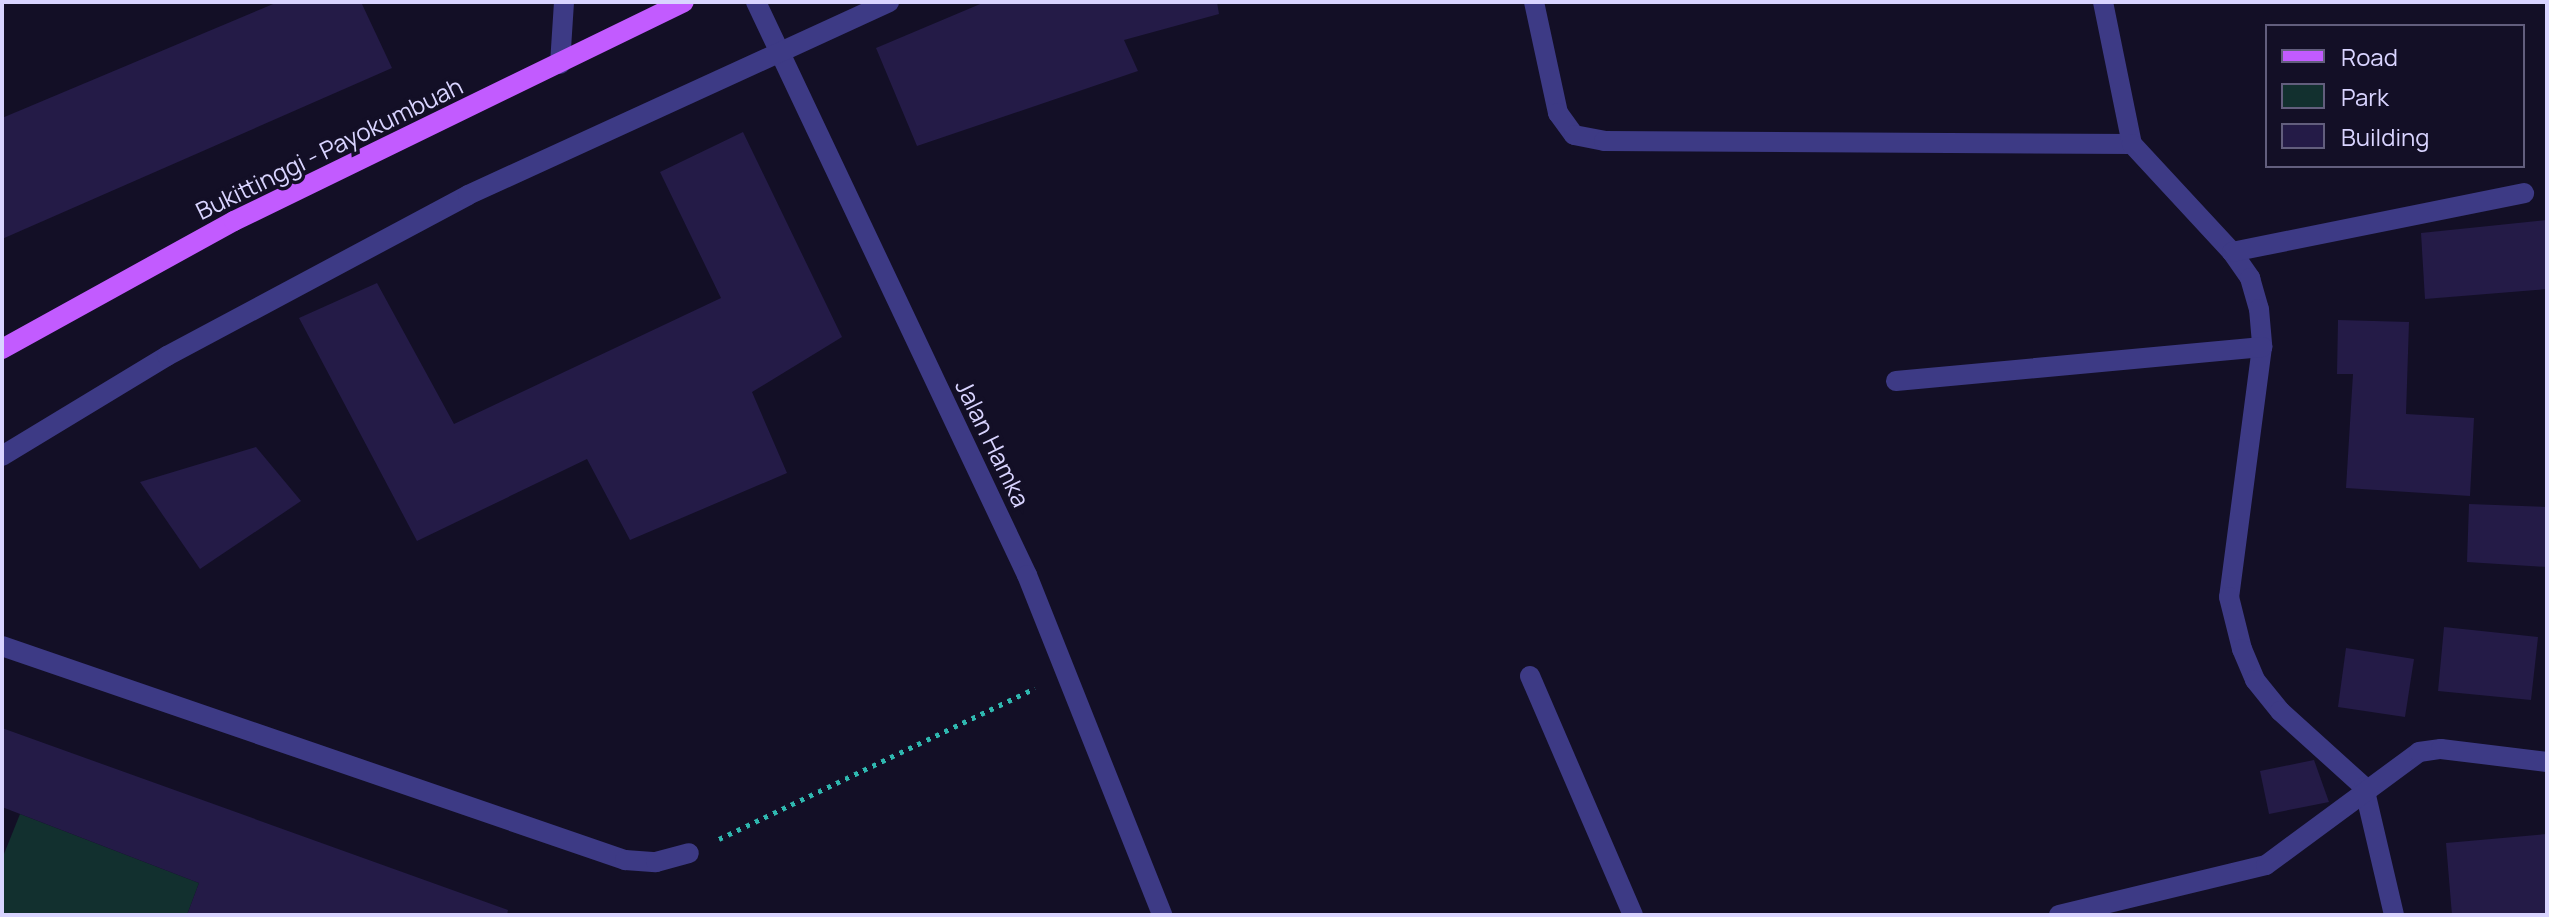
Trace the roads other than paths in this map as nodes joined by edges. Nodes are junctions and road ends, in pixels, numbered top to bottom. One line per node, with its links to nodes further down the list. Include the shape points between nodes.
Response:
1 (564, 2): 8 (street)
2 (684, 2): 8 (main road, Bukittinggi - Payokumbuah)
3 (756, 2): 7 (street, Jalan Hamka)
4 (889, 2): 7 (street)
5 (1534, 2): 9 (street, via 1558,113 1574,135 1604,141)
6 (2103, 2): 9 (street)
7 (780, 56): 15 (street, via 468,195 167,356); 21 (street, Jalan Hamka, via 1027,575)
8 (560, 64): 13 (main road, Bukittinggi - Payokumbuah, via 234,221)
9 (2132, 144): 11 (street)
10 (2524, 193): 11 (street)
11 (2232, 252): 12 (street, via 2250,278)
12 (2262, 347): 14 (street); 19 (street, via 2229,597 2255,680)
13 (2, 349)
14 (1896, 381)
15 (2, 456)
16 (2, 646): 20 (street, via 625,860 656,862)
17 (1530, 676): 22 (street)
18 (2547, 762): 19 (street, via 2430,749)
19 (2364, 787): 23 (street, via 2296,848 2266,865); 24 (street)
20 (689, 853)
21 (1162, 915)
22 (1633, 915)
23 (2059, 915)
24 (2394, 915)

